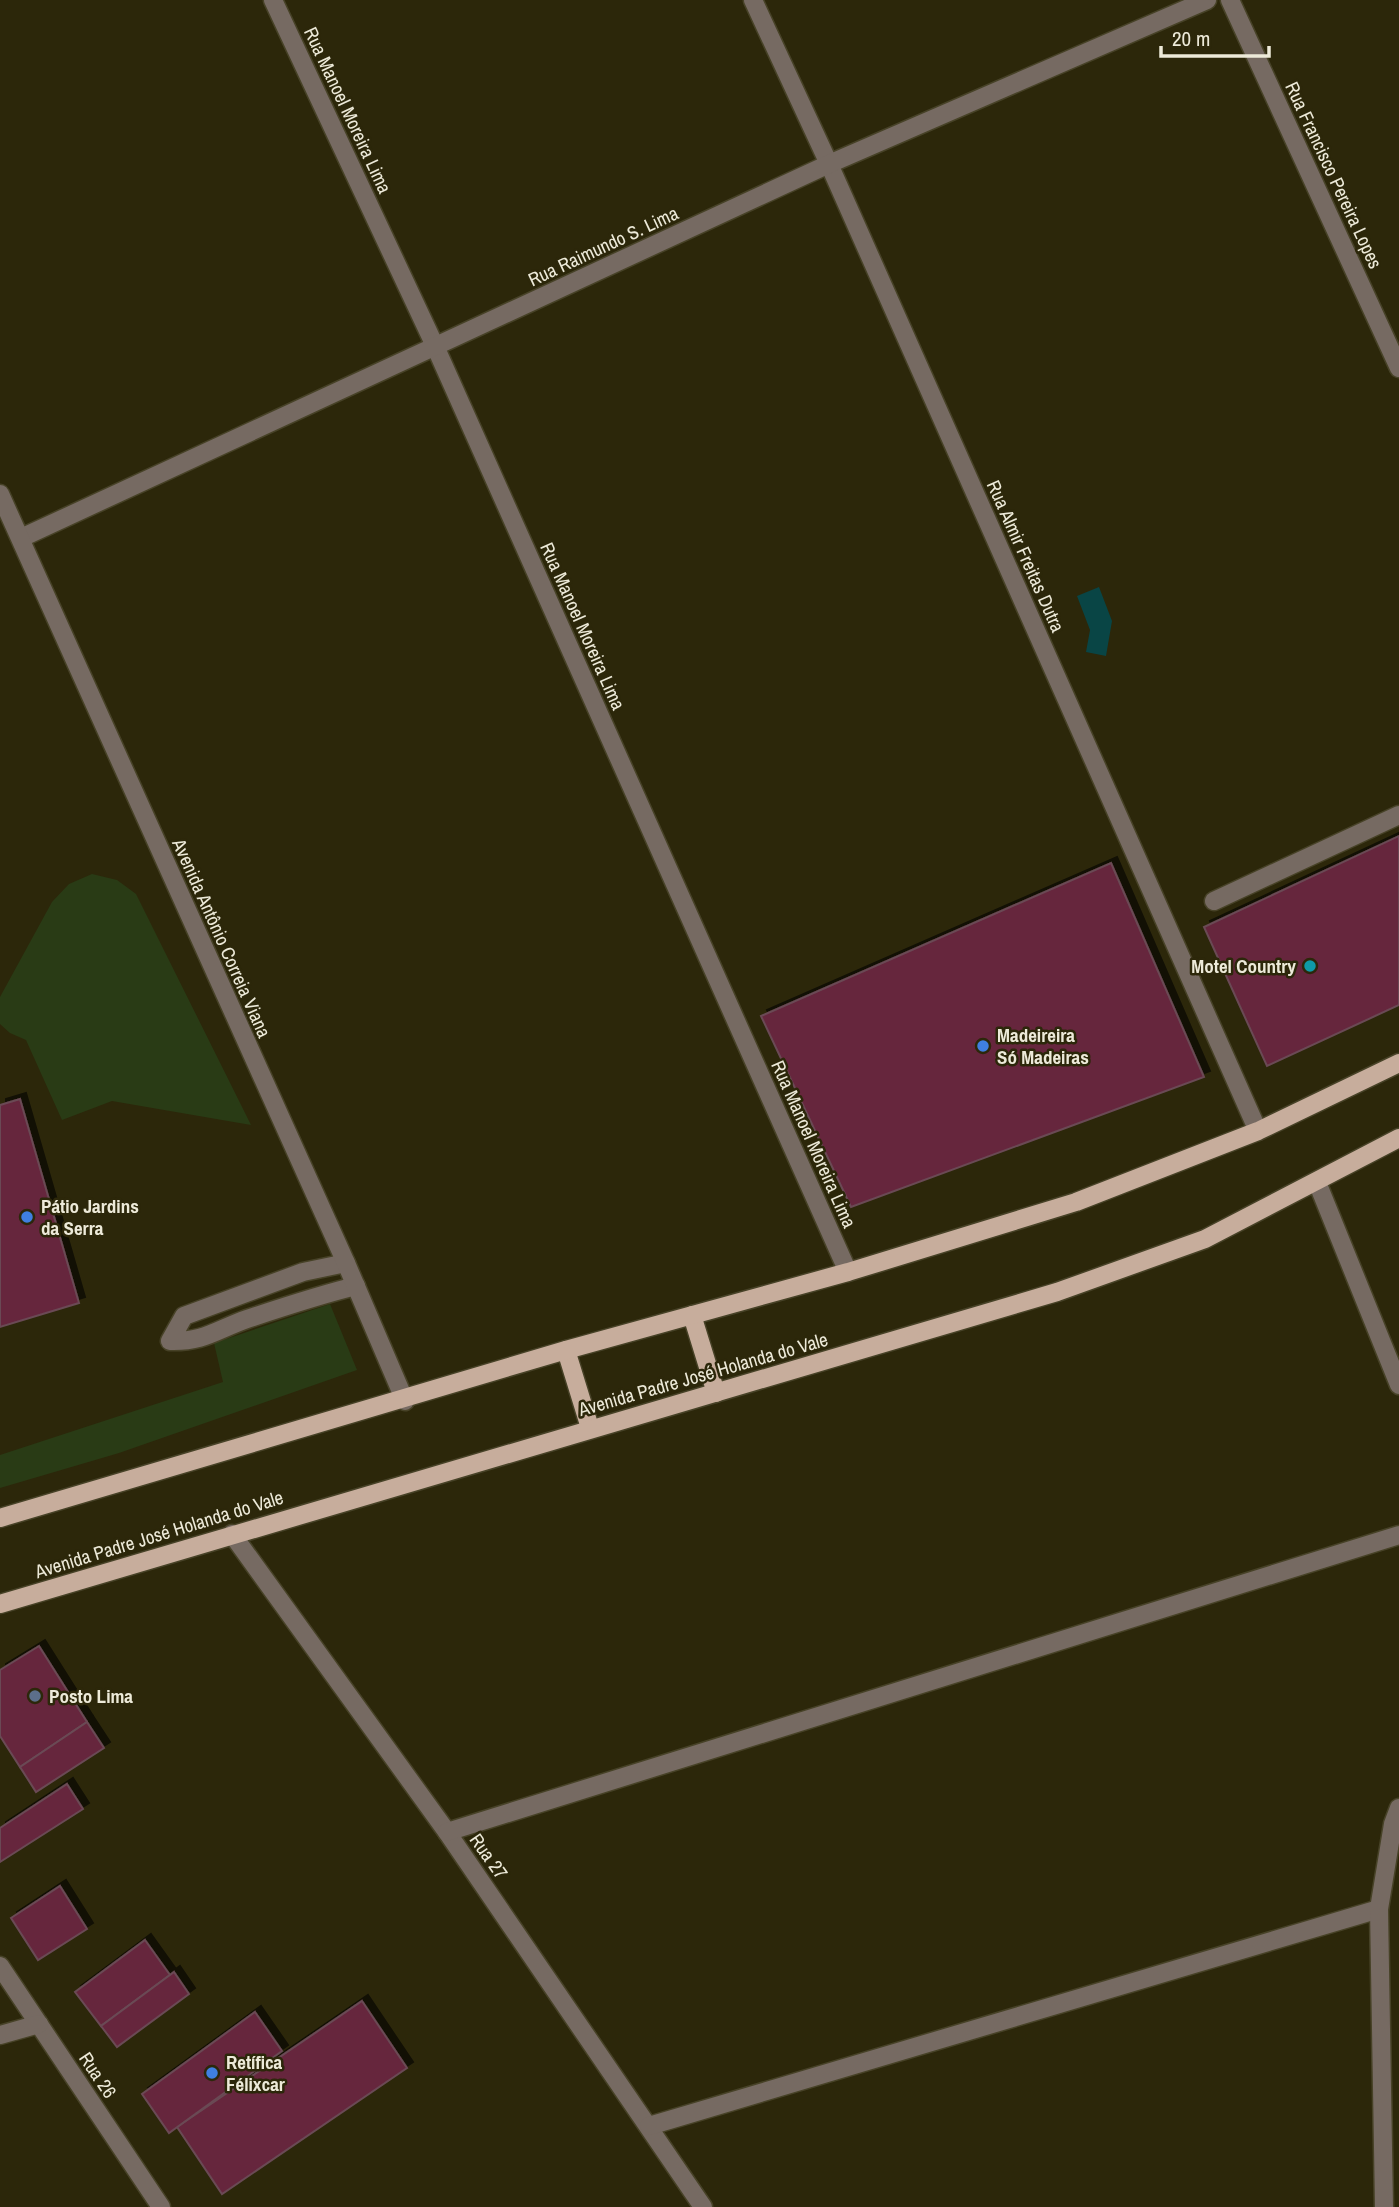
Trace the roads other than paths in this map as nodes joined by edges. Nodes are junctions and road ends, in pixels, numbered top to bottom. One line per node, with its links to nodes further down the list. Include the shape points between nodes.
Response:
1 (273, 0): 6 (street, Rua Manoel Moreira Lima)
2 (753, 0): 5 (street, Rua Almir Freitas Dutra)
3 (1207, 0): 5 (street, Rua Raimundo S. Lima)
4 (1230, 0): 7 (street, Rua Francisco Pereira Lopes)
5 (829, 164): 6 (street, Rua Raimundo S. Lima); 13 (street, Rua Almir Freitas Dutra)
6 (435, 346): 9 (street, Rua Raimundo S. Lima); 17 (street, Rua Manoel Moreira Lima)
7 (1399, 368)
8 (0, 494): 9 (street, Avenida Antônio Correia Viana)
9 (21, 538): 16 (street, Avenida Antônio Correia Viana)
10 (1399, 816): 11 (street)
11 (1214, 901)
12 (1399, 1063): 13 (main road)
13 (1258, 1131): 17 (main road, via 1076,1202)
14 (1399, 1138): 15 (main road, Avenida Padre José Holanda do Vale)
15 (1317, 1182): 21 (street); 22 (main road, Avenida Padre José Holanda do Vale, via 1205,1239 1057,1292)
16 (346, 1263): 18 (street, Avenida Antônio Correia Viana); 18 (street, via 303,1272 184,1316 170,1341 196,1342 299,1301)
17 (848, 1272): 19 (main road)
18 (356, 1286): 23 (street, Avenida Antônio Correia Viana)
19 (692, 1315): 20 (main road); 22 (main road)
20 (566, 1350): 23 (main road); 24 (main road)
21 (1399, 1385)
22 (716, 1393): 24 (main road, Avenida Padre José Holanda do Vale)
23 (405, 1401): 25 (main road)
24 (590, 1428): 26 (main road, Avenida Padre José Holanda do Vale)
25 (0, 1518)
26 (232, 1534): 28 (main road, Avenida Padre José Holanda do Vale); 30 (street, Rua 27)
27 (1399, 1535): 30 (street)
28 (0, 1604)
29 (1399, 1808): 31 (street)
30 (447, 1832): 35 (street, Rua 27)
31 (1379, 1909): 35 (street); 38 (street)
32 (0, 1966): 33 (street, Rua 26)
33 (39, 2024): 34 (street); 36 (street, Rua 26)
34 (0, 2035)
35 (649, 2126): 37 (street, Rua 27)
36 (161, 2207)
37 (703, 2207)
38 (1384, 2207)

